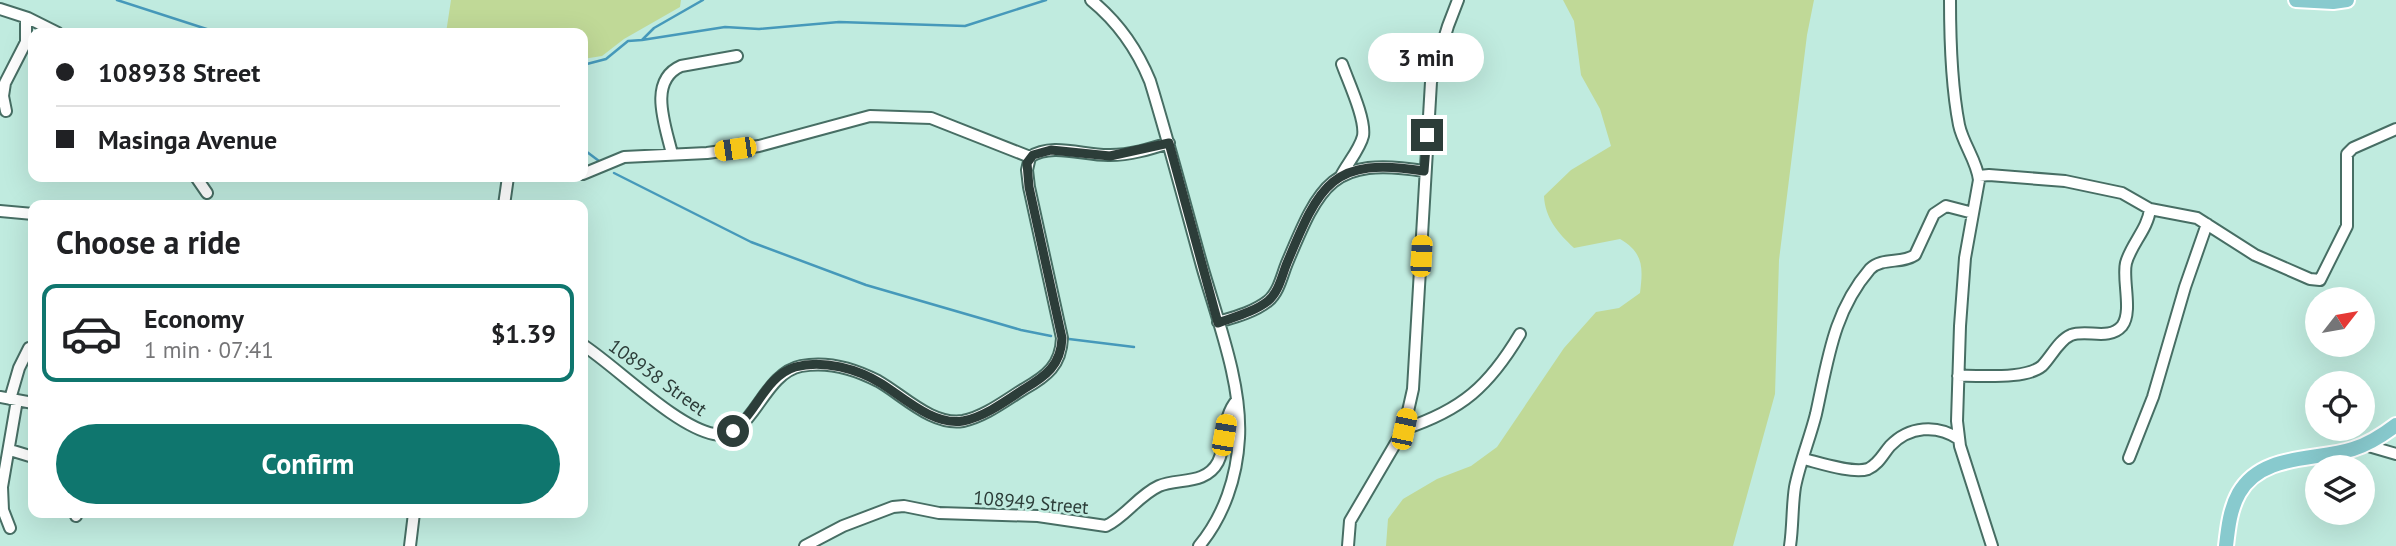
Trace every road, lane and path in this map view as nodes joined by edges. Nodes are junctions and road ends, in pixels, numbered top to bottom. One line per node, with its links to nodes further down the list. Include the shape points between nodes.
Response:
1 (1091, 0): 13 (street, via 1138,53)
2 (1458, 0): 16 (street, via 1431,82)
3 (1950, 0): 19 (street, via 1959,123)
4 (2296, 0): 5 (main road)
5 (2347, 0)
6 (0, 9): 7 (street)
7 (26, 18): 8 (street); 11 (street, via 26,42 5,83)
8 (47, 28)
9 (737, 56): 14 (street, via 681,66 665,78 662,107)
10 (1342, 64): 18 (street, via 1363,131)
11 (6, 111)
12 (2396, 129): 28 (street, via 2347,154 2347,226 2320,280 2255,255)
13 (1169, 143): 15 (street, via 1110,156 1051,150); 29 (street)
14 (672, 154): 15 (street, via 759,146 862,117 923,117); 17 (street, via 624,157)
15 (1030, 157): 31 (street, 108938 Street, via 1029,187 1062,338 1060,356 1052,371 1034,384 971,419 939,418 879,382 845,368 806,365 774,380 753,412 733,431 715,434 684,421)
16 (1424, 171): 18 (street, via 1381,166 1353,169); 38 (street, via 1417,353)
17 (588, 172)
18 (1340, 176): 29 (street, via 1317,198 1269,301)
19 (1979, 176): 24 (street, via 2099,187 2123,193); 27 (street)
20 (199, 182): 22 (street)
21 (507, 182): 23 (street)
22 (207, 193)
23 (505, 200)
24 (2150, 209): 28 (street); 33 (street, via 2126,265 2126,318 2121,327 2112,333 2066,337 2042,365 2025,374)
25 (6, 211): 26 (street)
26 (28, 213)
27 (1973, 213): 33 (street, via 1965,258); 45 (street, via 1946,206 1938,210 1915,255 1872,268 1844,305)
28 (2207, 224): 44 (street)
29 (1218, 323): 35 (street)
30 (1520, 334): 38 (street, via 1470,398 1453,410)
31 (588, 349)
32 (28, 350): 34 (street)
33 (1958, 376): 39 (street)
34 (9, 399): 36 (street); 41 (street)
35 (1237, 400): 49 (street, 108949 Street, via 1229,411 1221,456 1213,470 1196,479 1157,487 1108,525 1038,516 939,513 904,506 843,526); 50 (street, via 1240,436 1233,479)
36 (28, 402)
37 (2396, 425): 40 (main road)
38 (1404, 429): 51 (street, via 1350,521)
39 (1959, 439): 45 (street, via 1943,431 1918,430 1904,435 1866,470); 53 (street)
40 (2365, 445): 42 (street); 54 (main road, via 2260,472 2238,495)
41 (10, 450): 43 (street); 47 (street, via 1,500)
42 (2396, 454)
43 (28, 455)
44 (2129, 458)
45 (1804, 459): 52 (street, via 1796,485)
46 (413, 518): 48 (street)
47 (10, 528)
48 (410, 546)
49 (805, 546)
50 (1199, 546)
51 (1348, 546)
52 (1790, 546)
53 (1992, 546)
54 (2226, 546)

